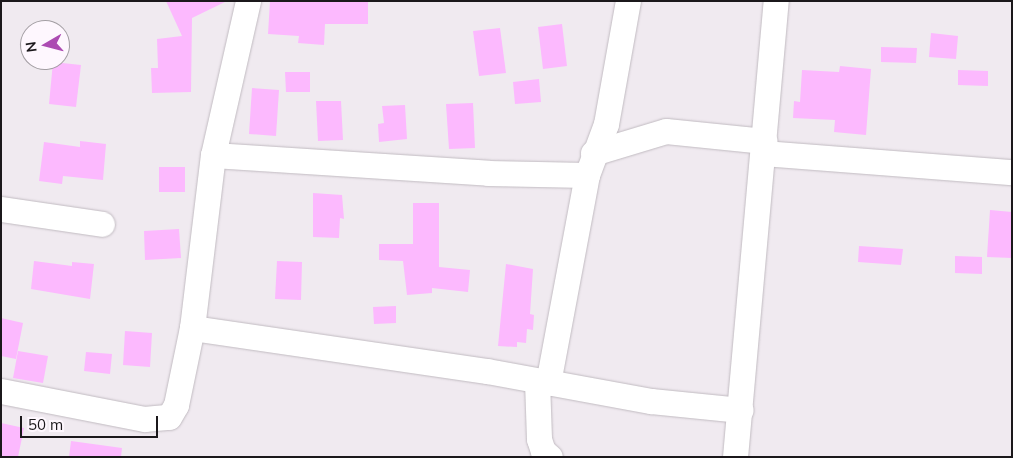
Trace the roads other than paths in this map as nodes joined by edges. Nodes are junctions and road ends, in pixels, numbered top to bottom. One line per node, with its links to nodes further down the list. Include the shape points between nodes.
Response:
1 (248, 1): 5 (street)
2 (628, 1): 6 (street, via 606,124)
3 (776, 1): 4 (street)
4 (763, 147): 6 (street, via 666,132); 7 (street); 13 (street)
5 (213, 155): 6 (street, via 488,173); 10 (street)
6 (590, 164): 11 (street)
7 (1012, 172)
8 (1, 208): 9 (street)
9 (102, 224)
10 (192, 328): 11 (street); 12 (street, via 176,405 169,417 144,419)
11 (542, 382): 13 (street, via 651,401); 14 (street, via 539,439 543,451)
12 (1, 391)
13 (741, 410): 15 (street)
14 (550, 457)
15 (735, 457)

